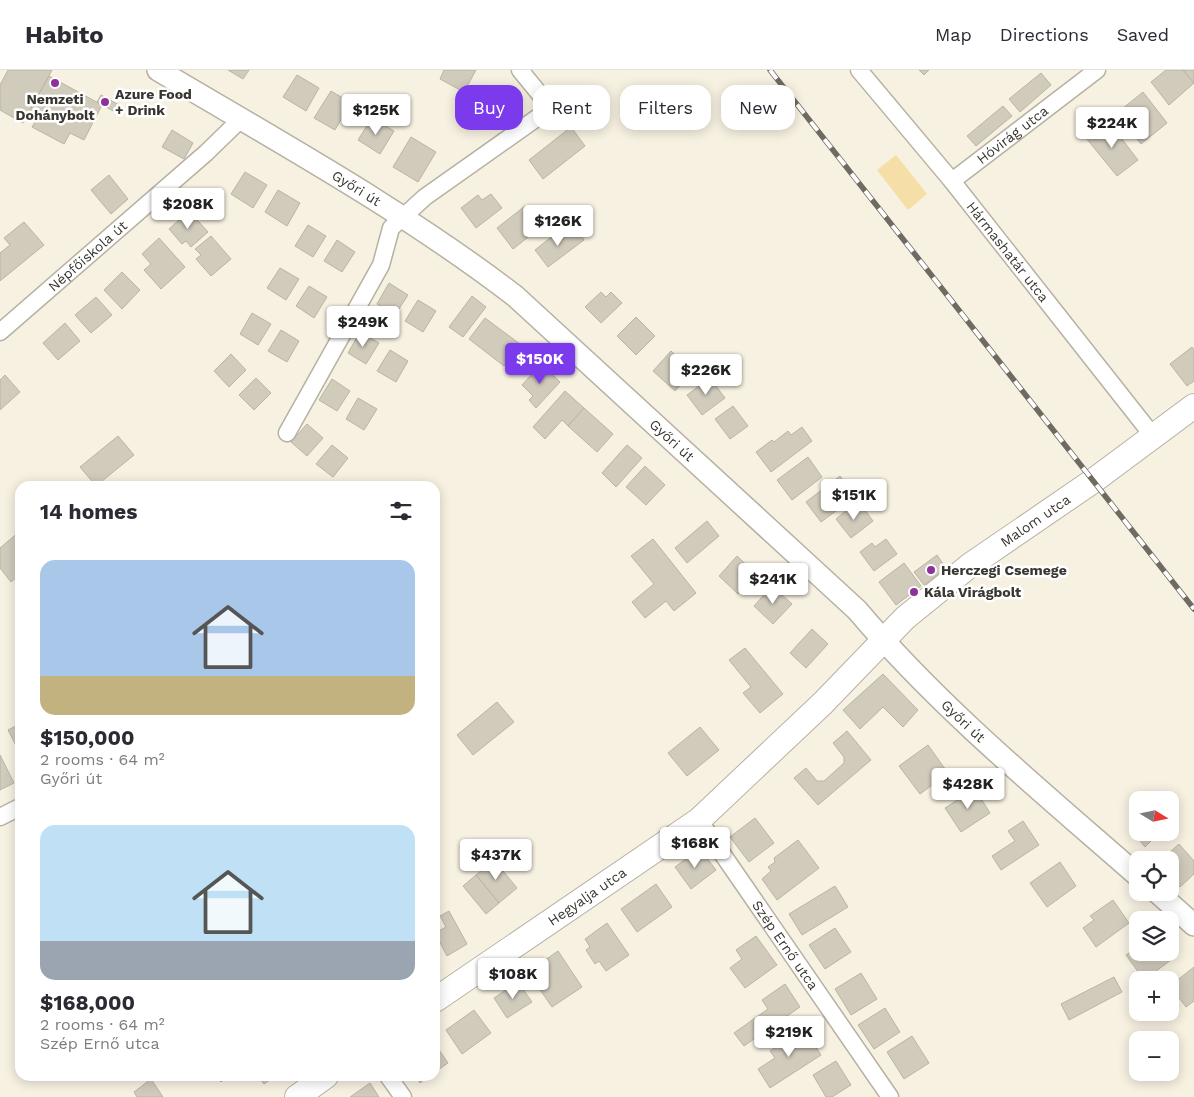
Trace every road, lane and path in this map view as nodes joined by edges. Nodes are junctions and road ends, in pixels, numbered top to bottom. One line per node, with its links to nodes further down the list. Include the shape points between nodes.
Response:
1 (158, 70): 5 (street, Győri út)
2 (520, 70): 7 (street, via 551,108)
3 (859, 70): 6 (street, Hármashatár utca)
4 (1097, 70): 6 (street, Hóvirág utca)
5 (241, 119): 7 (street, Győri út); 8 (street, Népfőiskola út)
6 (952, 181): 11 (street, Hármashatár utca)
7 (403, 216): 10 (street, via 391,228 381,265); 12 (street, Győri út, via 515,296 857,610)
8 (0, 332)
9 (1194, 406): 11 (main road, Malom utca)
10 (286, 433)
11 (1154, 436): 12 (main road, Malom utca, via 969,566 905,618)
12 (883, 641): 15 (main road, Hegyalja utca); 16 (street, Győri út, via 994,749)
13 (15, 810): 14 (street)
14 (0, 817)
15 (699, 820): 19 (main road, Hegyalja utca); 24 (street, Szép Ernő utca)
16 (1129, 868)
17 (1167, 901): 18 (street)
18 (1194, 926)
19 (440, 997)
20 (319, 1081): 22 (main road)
21 (392, 1081): 23 (street)
22 (298, 1097)
23 (403, 1097)
24 (890, 1097)

